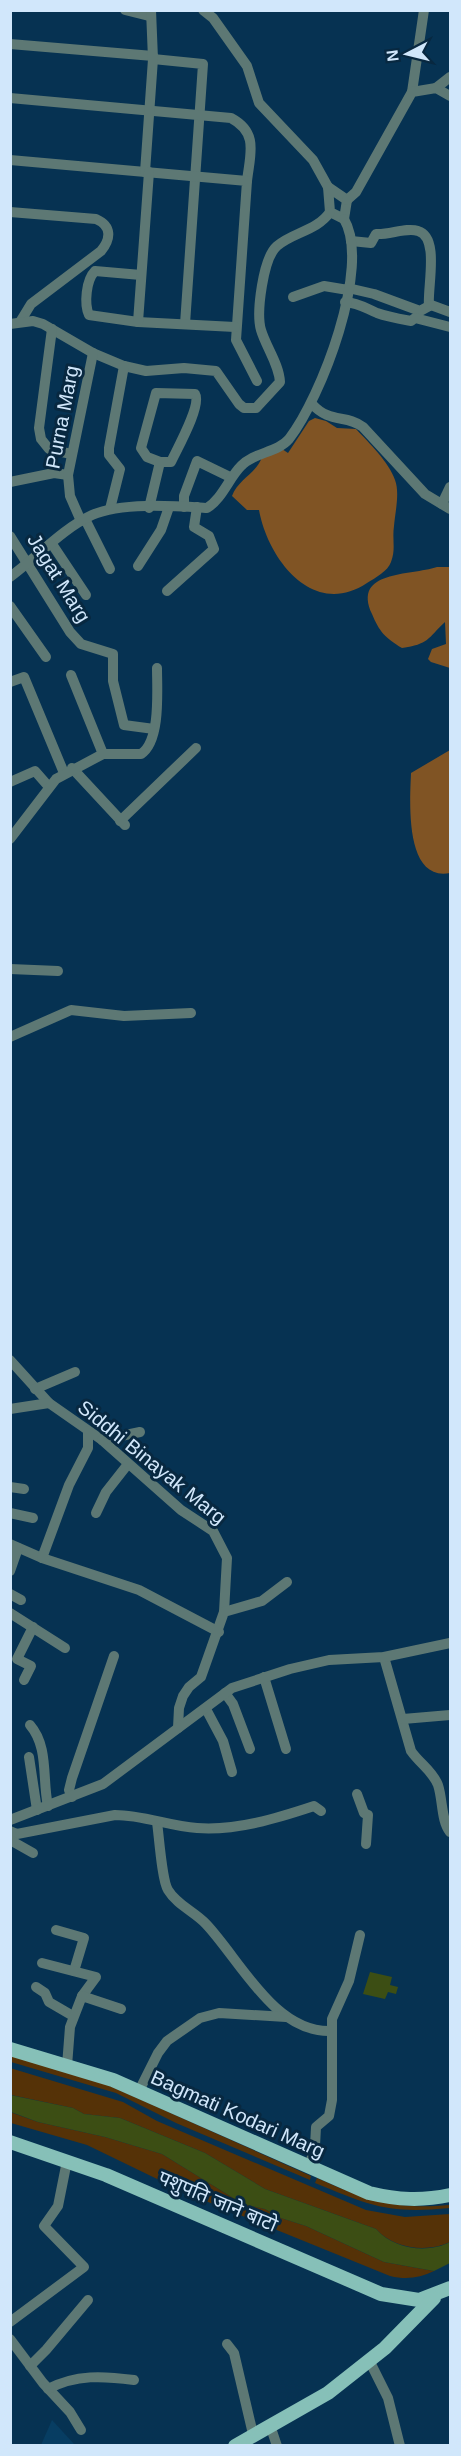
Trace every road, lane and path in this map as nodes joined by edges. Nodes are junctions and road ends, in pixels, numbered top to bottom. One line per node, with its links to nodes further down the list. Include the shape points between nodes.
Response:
1 (125, 10): 4 (street)
2 (203, 10): 18 (street, via 247,66 260,103 313,160)
3 (424, 10): 9 (street)
4 (150, 13): 6 (street)
5 (10, 44): 6 (street)
6 (153, 57): 12 (street); 13 (street, via 203,64)
7 (450, 77): 8 (street)
8 (436, 88): 9 (street); 10 (street)
9 (412, 92): 19 (street, via 356,192)
10 (450, 96)
11 (10, 98): 12 (street)
12 (149, 109): 13 (street); 15 (street)
13 (200, 115): 16 (street); 17 (street, via 231,118 249,133)
14 (10, 160): 15 (street)
15 (147, 172): 16 (street); 24 (street)
16 (197, 177): 17 (street); 32 (street)
17 (247, 181): 33 (street)
18 (328, 187): 19 (street); 21 (street)
19 (347, 200): 22 (street)
20 (10, 212): 31 (street, via 96,219 109,232 109,242 101,251 31,304)
21 (330, 212): 22 (street); 37 (street, via 320,223 277,246 268,260 260,326 280,382 260,406 244,408 216,371 146,371)
22 (344, 219): 23 (street)
23 (351, 241): 25 (street); 28 (street, via 371,243 376,234 407,230 419,231 427,237 431,256)
24 (141, 275): 30 (street); 30 (street, via 95,272 89,280 86,305 92,317)
25 (348, 289): 26 (street, via 324,286); 27 (street); 28 (street, via 420,311)
26 (293, 297)
27 (345, 302): 34 (street, via 392,317); 39 (street, via 334,354)
28 (429, 306): 29 (street)
29 (450, 312)
30 (138, 322): 32 (street)
31 (15, 323): 35 (street, via 33,321)
32 (185, 324): 33 (street)
33 (236, 327): 38 (street, via 236,340)
34 (450, 327)
35 (52, 330): 36 (street); 40 (street, via 39,428 49,449)
36 (93, 353): 37 (street); 40 (street, Purna Marg)
37 (124, 366): 51 (street, via 109,448 120,469)
38 (257, 381)
39 (312, 404): 43 (street, via 287,441 244,462); 49 (street, via 328,417 363,427 425,494)
40 (72, 454): 42 (street, Purna Marg)
41 (160, 462): 41 (street, via 171,462 194,411 195,394 156,393 141,448); 50 (street)
42 (68, 475): 44 (street, via 54,473); 52 (street, Purna Marg, via 70,496)
43 (230, 477): 47 (street, via 197,461); 48 (street, via 213,504)
44 (10, 482)
45 (450, 487): 49 (street)
46 (169, 507): 47 (street); 50 (street); 56 (street, via 161,530)
47 (184, 507): 48 (street)
48 (197, 507): 59 (street, via 194,527 208,536 214,549)
49 (446, 507)
50 (149, 508): 51 (street)
51 (110, 509): 52 (street)
52 (83, 520): 54 (street); 57 (street, Purna Marg)
53 (10, 536): 55 (street, Jagat Marg)
54 (52, 544): 55 (street); 60 (street)
55 (29, 563): 58 (street); 66 (street, Jagat Marg, via 52,605 81,644 113,654 113,681 124,725)
56 (138, 566)
57 (110, 569)
58 (10, 577)
59 (167, 591)
60 (86, 595)
61 (10, 606): 62 (street)
62 (46, 657)
63 (157, 668): 66 (street)
64 (71, 675): 68 (street)
65 (10, 682): 69 (street, via 24,677)
66 (154, 729): 68 (street, via 152,742 141,754)
67 (196, 748): 69 (street, via 123,823)
68 (103, 754): 69 (street)
69 (68, 771): 71 (street)
70 (10, 782): 71 (street, via 35,771)
71 (49, 788): 72 (street)
72 (10, 839)
73 (10, 969): 74 (street)
74 (58, 971)
75 (191, 1013): 76 (street, via 124,1016 71,1010)
76 (10, 1037)
77 (10, 1360): 79 (street, Siddhi Binayak Marg)
78 (75, 1372): 79 (street)
79 (35, 1389): 80 (street, Siddhi Binayak Marg)
80 (49, 1403): 81 (street); 82 (street, Siddhi Binayak Marg)
81 (10, 1409)
82 (88, 1431): 84 (street, Siddhi Binayak Marg); 92 (street, via 88,1448 69,1485)
83 (140, 1432): 84 (street)
84 (102, 1440): 85 (street, Siddhi Binayak Marg)
85 (129, 1464): 89 (street, via 106,1492); 98 (street, Siddhi Binayak Marg, via 219,1539 227,1558)
86 (10, 1487): 87 (street)
87 (24, 1489)
88 (10, 1513): 90 (street)
89 (96, 1513)
90 (33, 1518)
91 (14, 1546): 92 (street); 93 (street)
92 (42, 1558): 100 (street, via 139,1590)
93 (10, 1571)
94 (287, 1582): 98 (street, via 262,1601)
95 (10, 1594): 96 (street)
96 (21, 1600)
97 (10, 1612): 99 (street)
98 (224, 1612): 100 (street, Siddhi Binayak Marg)
99 (33, 1628): 102 (street); 106 (street, via 17,1659 31,1666)
100 (219, 1632): 112 (street, Siddhi Binayak Marg, via 201,1677 183,1696)
101 (450, 1643): 104 (street)
102 (65, 1648)
103 (114, 1656): 118 (street, via 72,1778)
104 (384, 1657): 105 (street, via 342,1658); 110 (street)
105 (264, 1677): 107 (street); 114 (street)
106 (24, 1680)
107 (225, 1693): 108 (street); 113 (street)
108 (206, 1708): 112 (street); 116 (street, via 223,1741)
109 (450, 1715): 110 (street)
110 (403, 1719): 124 (street, via 411,1751 431,1770 438,1786)
111 (30, 1725): 119 (street, via 41,1746)
112 (178, 1728): 118 (street, via 118,1774)
113 (250, 1749)
114 (286, 1749)
115 (29, 1757): 119 (street)
116 (232, 1772)
117 (357, 1794): 126 (street, via 368,1815)
118 (72, 1797): 119 (street)
119 (42, 1808): 121 (street)
120 (321, 1811): 122 (street, via 315,1806 212,1829)
121 (10, 1820)
122 (157, 1822): 123 (street, via 115,1815 17,1834); 136 (street, via 167,1890 204,1922 249,1980)
123 (10, 1831)
124 (450, 1832)
125 (10, 1840): 127 (street)
126 (366, 1845)
127 (33, 1853)
128 (56, 1930): 131 (street, via 84,1938)
129 (360, 1935): 137 (street, via 349,1981)
130 (42, 1963): 131 (street)
131 (74, 1971): 133 (street, via 96,1977)
132 (36, 1987): 135 (street, via 50,2002)
133 (82, 1996): 134 (street); 135 (street)
134 (121, 2009)
135 (73, 2016): 139 (street)
136 (286, 2017): 137 (street, via 308,2028); 140 (street, via 219,2013 200,2018 167,2041)
137 (330, 2031): 143 (street, via 332,2100 329,2116 316,2127)
138 (10, 2049): 139 (main road, Bagmati Kodari Marg)
139 (67, 2066): 140 (main road, Bagmati Kodari Marg)
140 (139, 2091): 143 (main road, Bagmati Kodari Marg)
141 (10, 2142): 142 (main road, पशुपति जाने बाटो)
142 (67, 2161): 145 (main road, पशुपति जाने बाटो, via 266,2242 358,2285 408,2300); 147 (street, via 58,2206 44,2226 84,2267)
143 (309, 2167): 144 (main road, Bagmati Kodari Marg, via 389,2198 427,2200)
144 (450, 2196)
145 (447, 2289): 150 (main road)
146 (88, 2300): 151 (street)
147 (10, 2322)
148 (10, 2339): 151 (street)
149 (227, 2344): 156 (street, via 234,2354)
150 (369, 2360): 154 (main road, via 328,2393); 159 (street, via 388,2398)
151 (30, 2366): 153 (street)
152 (134, 2380): 153 (street, via 87,2377 63,2381)
153 (48, 2389): 155 (street)
154 (270, 2425): 156 (main road); 158 (street)
155 (81, 2430)
156 (254, 2434): 157 (main road)
157 (235, 2445)
158 (277, 2445)
159 (400, 2445)

